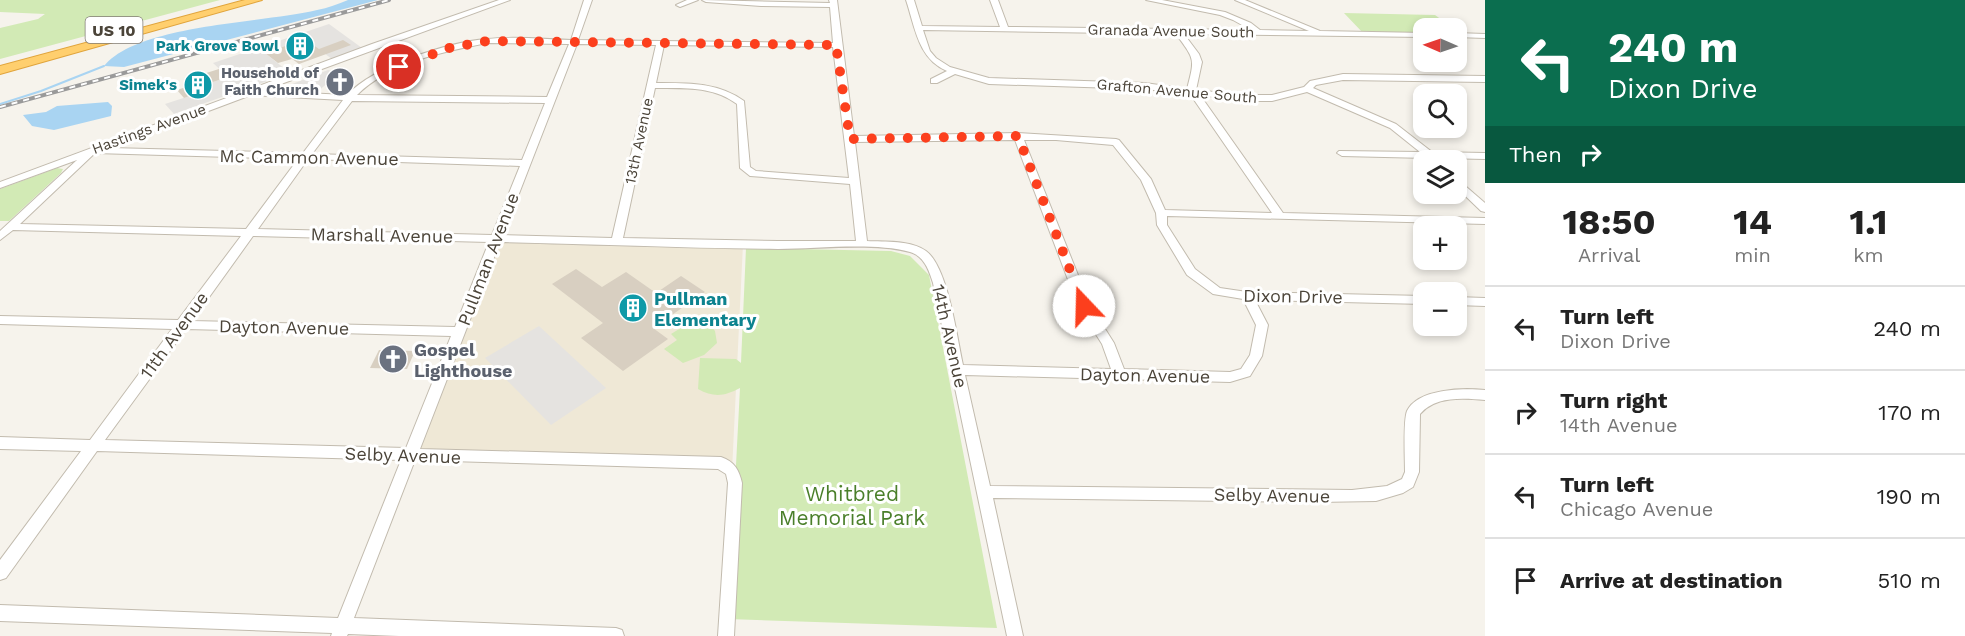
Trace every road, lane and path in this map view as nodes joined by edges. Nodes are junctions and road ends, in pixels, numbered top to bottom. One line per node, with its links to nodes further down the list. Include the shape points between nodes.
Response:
1 (228, 0): 24 (highway, US 10)
2 (257, 0): 25 (highway, US 10)
3 (506, 0): 32 (street, Hastings Avenue)
4 (588, 0): 21 (street, Pullman Avenue)
5 (694, 0): 12 (street)
6 (706, 0): 11 (street, via 750,4)
7 (910, 0): 13 (street, Grafton Avenue South)
8 (994, 0): 14 (street)
9 (1150, 0): 16 (street, via 1231,16)
10 (1239, 0): 17 (street)
11 (833, 2): 23 (street)
12 (680, 5)
13 (919, 28): 14 (street, Granada Avenue South); 26 (street, Grafton Avenue South, via 933,60)
14 (1005, 29): 15 (street, Granada Avenue South)
15 (1178, 31): 16 (street, Granada Avenue South); 31 (street, via 1198,62)
16 (1259, 33): 17 (street, Granada Avenue South)
17 (1320, 33): 18 (street, Granada Avenue South)
18 (1413, 35)
19 (1467, 35): 20 (street)
20 (1485, 36)
21 (574, 41): 22 (street, 11th Avenue); 33 (street, 11th Avenue, via 487,41 449,48 372,80); 34 (street, Pullman Avenue)
22 (661, 42): 23 (street, 11th Avenue); 29 (street, 13th Avenue)
23 (836, 45): 36 (street)
24 (0, 61)
25 (0, 70)
26 (954, 71): 28 (street); 31 (street, Grafton Avenue South, via 989,81)
27 (1485, 79): 30 (street, Grafton Avenue South, via 1350,77 1313,83)
28 (934, 81)
29 (651, 86): 45 (street, via 707,88 731,94 741,103 745,168 753,174); 56 (street, 13th Avenue)
30 (1307, 89): 31 (street, Grafton Avenue South, via 1272,98); 38 (street, via 1393,126)
31 (1192, 91): 50 (street)
32 (250, 92): 33 (street); 37 (street, Hastings Avenue)
33 (350, 98): 34 (street); 41 (street, 11th Avenue)
34 (549, 100): 44 (street, Pullman Avenue)
35 (1018, 136): 36 (street, Dixon Drive); 49 (street, Dixon Drive, via 1116,142 1146,179); 66 (street, via 1084,306 1108,344)
36 (850, 139): 45 (street)
37 (93, 150): 41 (street, Mc Cammon Avenue); 46 (street, Hastings Avenue); 52 (street)
38 (1423, 150)
39 (1342, 153): 42 (street)
40 (1485, 156): 43 (street)
41 (306, 157): 44 (street, Mc Cammon Avenue); 53 (street, 11th Avenue)
42 (1413, 157)
43 (1467, 157)
44 (526, 163): 55 (street, Pullman Avenue)
45 (853, 181): 57 (street)
46 (0, 185)
47 (1467, 192): 48 (street)
48 (1485, 210)
49 (1161, 213): 50 (street); 58 (street, Dixon Drive, via 1162,225 1191,272 1217,291)
50 (1280, 216): 51 (street)
51 (1485, 221)
52 (10, 227): 53 (street, Marshall Avenue); 54 (street)
53 (250, 233): 55 (street, Marshall Avenue); 63 (street, 11th Avenue)
54 (0, 237)
55 (497, 237): 56 (street, Marshall Avenue); 64 (street, Pullman Avenue)
56 (617, 240): 57 (street, Marshall Avenue)
57 (862, 245): 65 (street, 14th Avenue, via 914,249 927,258 939,283)
58 (1247, 296): 59 (street, Dixon Drive); 66 (street, Dayton Avenue, via 1262,325 1256,356 1245,373 1230,377)
59 (1413, 300)
60 (1467, 301): 61 (street)
61 (1485, 302)
62 (0, 320): 63 (street, Dayton Avenue)
63 (182, 324): 64 (street, Dayton Avenue); 69 (street, 11th Avenue)
64 (459, 332): 70 (street, Pullman Avenue)
65 (959, 370): 66 (street, Dayton Avenue); 71 (street, 14th Avenue)
66 (1120, 375)
67 (1485, 395): 71 (street, Selby Avenue, via 1431,399 1416,408 1412,472 1408,483 1392,492 1317,496)
68 (0, 443): 69 (street, Selby Avenue)
69 (93, 446): 70 (street, Selby Avenue); 72 (street, 11th Avenue)
70 (410, 456): 74 (street, Pullman Avenue); 76 (street, Selby Avenue, via 722,464 732,471 735,483)
71 (986, 492): 77 (street, 14th Avenue)
72 (0, 573)
73 (0, 613): 74 (street)
74 (341, 631): 75 (street)
75 (616, 636)
76 (726, 636)
77 (1015, 636)

